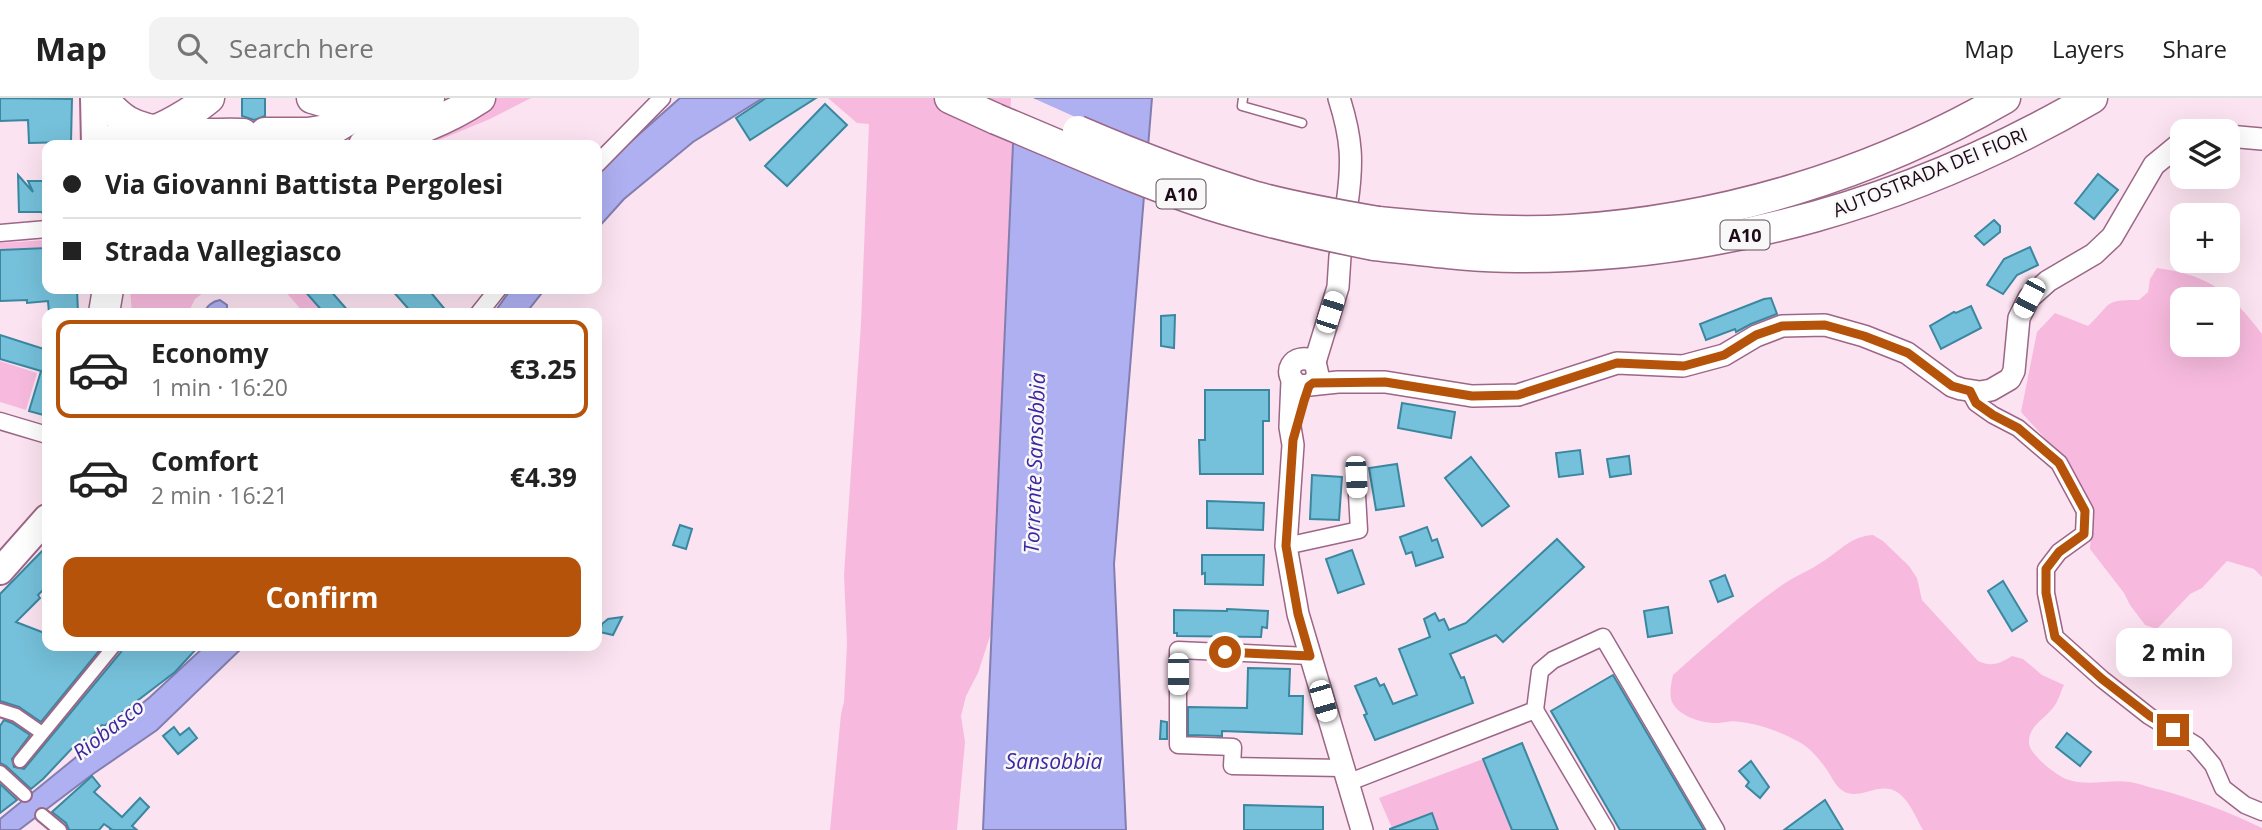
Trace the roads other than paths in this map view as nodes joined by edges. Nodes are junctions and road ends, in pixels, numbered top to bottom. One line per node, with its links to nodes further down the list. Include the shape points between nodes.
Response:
1 (94, 98): 19 (main road)
2 (102, 98): 16 (highway, via 130,122)
3 (209, 98): 16 (highway)
4 (312, 98): 14 (highway)
5 (429, 98): 14 (highway)
6 (480, 98): 22 (highway, via 442,119)
7 (662, 98): 24 (street)
8 (950, 98): 28 (highway, AUTOSTRADA DEI FIORI / A10, bridge, via 1208,203 1298,229)
9 (1000, 98): 28 (highway, AUTOSTRADA DEI FIORI / A10, bridge, via 1208,182)
10 (1243, 98): 15 (lane, via 1242,106)
11 (1339, 98): 25 (street, via 1349,128 1352,159)
12 (2004, 98): 28 (highway, AUTOSTRADA DEI FIORI / A10, via 1944,131 1851,170 1701,214 1569,230)
13 (2092, 98): 28 (highway, AUTOSTRADA DEI FIORI / A10, via 1984,154 1871,200 1727,239 1646,251 1525,257 1440,253)
14 (379, 110): 16 (highway, via 333,129 308,133); 21 (highway)
15 (1302, 123)
16 (155, 131): 20 (highway)
17 (2240, 137): 18 (street)
18 (2262, 139)
19 (95, 140)
20 (113, 140)
21 (350, 140)
22 (387, 140)
23 (2170, 152): 33 (street, via 2154,165 2112,237 2029,298 2019,318 2010,379 1991,390)
24 (602, 158)
25 (1348, 204)
26 (42, 229): 27 (street)
27 (1, 231)
28 (1376, 233)
29 (1339, 262): 32 (street, via 1338,286)
30 (494, 294): 31 (street)
31 (483, 308)
32 (1308, 373): 33 (street, via 1472,396 1518,395 1617,363 1684,366 1724,355 1756,335 1782,326 1825,325 1908,353 1952,386); 38 (street, via 1293,440)
33 (1970, 391): 49 (street, via 1976,403 2018,428 2059,463 2085,511 2084,534 2059,552 2046,569 2055,637 2102,679 2196,745 2213,765 2223,788)
34 (0, 421): 35 (street)
35 (42, 434)
36 (1356, 477): 38 (street, via 1359,530)
37 (42, 524): 39 (main road)
38 (1286, 546): 41 (street)
39 (0, 570)
40 (110, 651): 44 (street)
41 (1310, 656): 47 (street); 47 (street, via 1178,650 1178,745 1233,747 1232,766)
42 (0, 710): 44 (street)
43 (1535, 710): 47 (street); 53 (street); 54 (street, via 1540,671 1553,660 1603,637)
44 (42, 733): 45 (street)
45 (20, 761)
46 (5, 775): 48 (street)
47 (1345, 776): 52 (street)
48 (25, 795)
49 (2262, 812)
50 (42, 815): 51 (street)
51 (60, 830)
52 (1362, 830)
53 (1606, 830)
54 (1716, 830)

